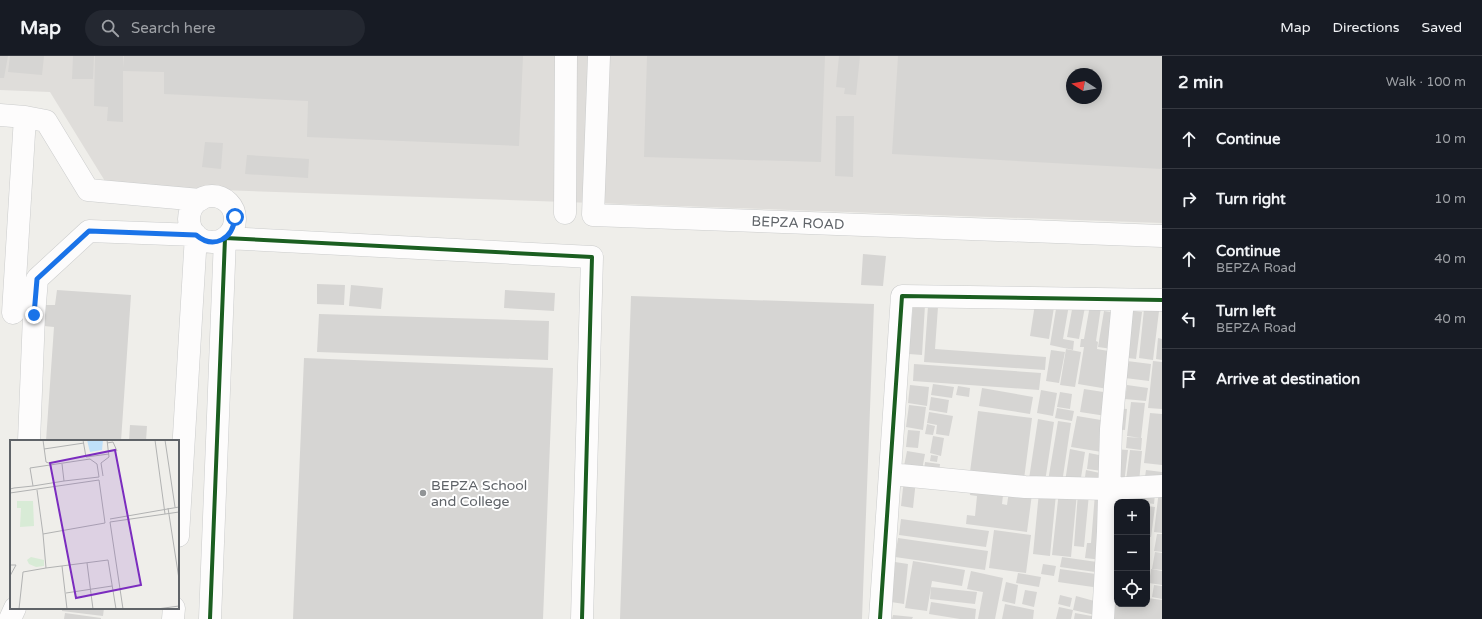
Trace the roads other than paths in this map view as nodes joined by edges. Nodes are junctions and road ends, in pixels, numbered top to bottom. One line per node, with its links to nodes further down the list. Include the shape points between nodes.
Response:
1 (566, 56): 6 (street)
2 (599, 56): 8 (street, BEPZA ROAD, via 593,215)
3 (0, 115): 4 (street)
4 (25, 117): 5 (street, via 46,121 88,190); 12 (street)
5 (200, 200): 7 (street, via 190,212 191,229); 9 (street, via 218,196 231,206 235,217 234,226)
6 (565, 213)
7 (196, 235): 9 (street, via 210,242); 12 (street, via 89,231 37,279); 17 (street)
8 (1162, 236)
9 (225, 238): 24 (street); 25 (street, via 592,257)
10 (1123, 300): 11 (street); 14 (street, via 902,296); 16 (street, via 1111,428)
11 (1162, 300)
12 (16, 313): 13 (street)
13 (29, 440)
14 (890, 474): 16 (street, via 1025,487); 26 (street)
15 (1162, 486): 16 (street)
16 (1109, 490): 27 (street)
17 (179, 513)
18 (15, 609): 21 (street)
19 (23, 609): 22 (street)
20 (174, 609): 23 (street)
21 (10, 619)
22 (22, 619)
23 (173, 619)
24 (210, 619)
25 (582, 619)
26 (880, 619)
27 (1103, 619)

